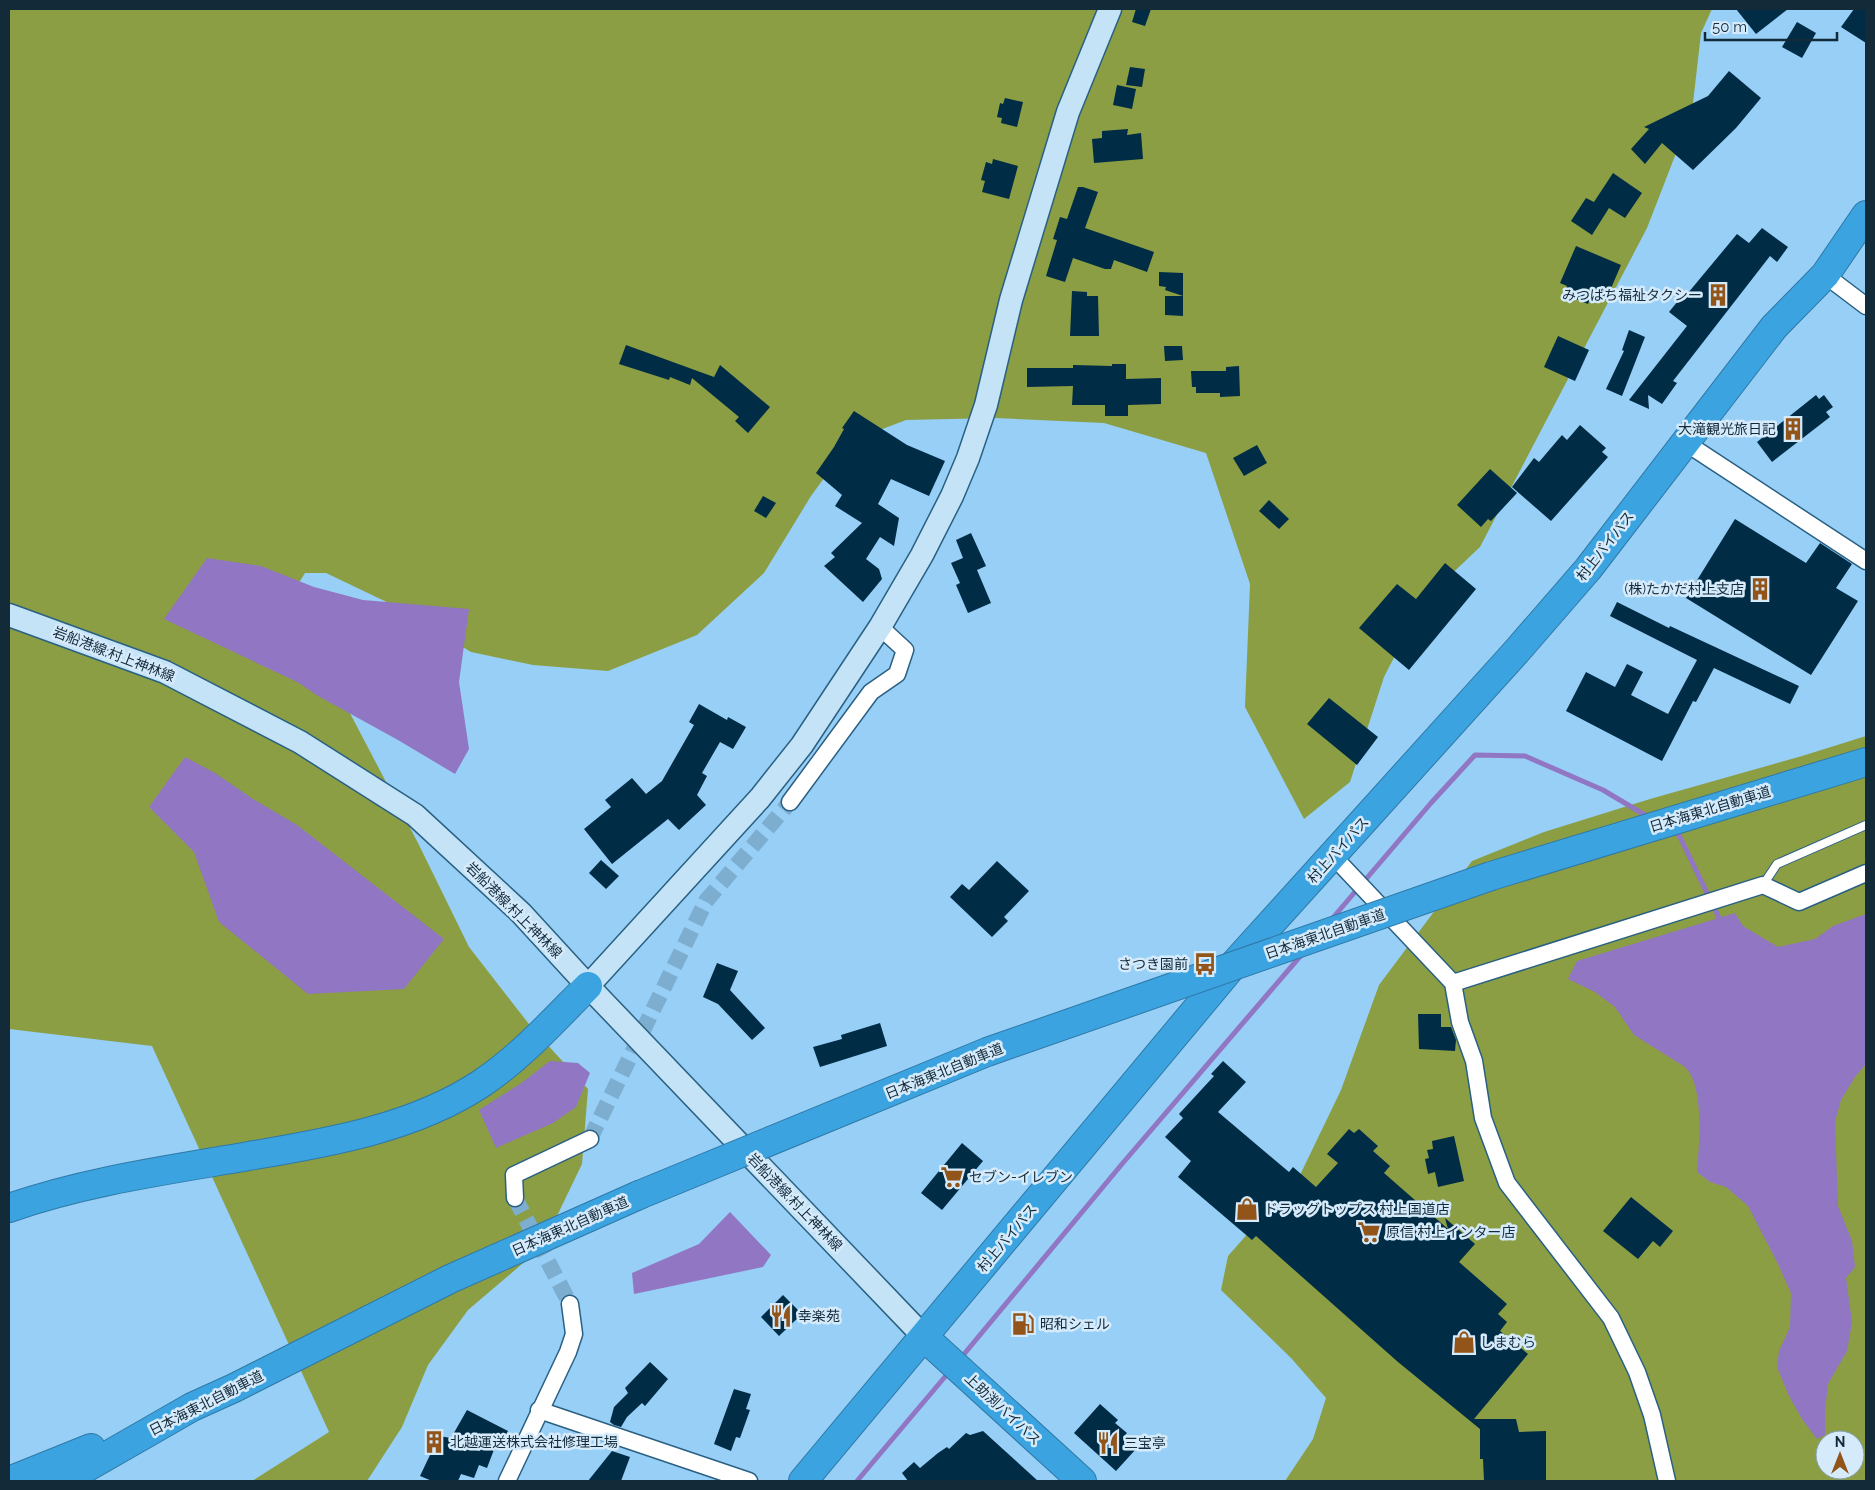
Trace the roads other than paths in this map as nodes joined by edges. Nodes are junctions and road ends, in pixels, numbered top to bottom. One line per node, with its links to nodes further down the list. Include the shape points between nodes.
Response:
1 (1110, 9): 8 (main road, via 1068,112 1011,300 986,405 968,458 922,555)
2 (1866, 215): 3 (highway, 村上バイパス)
3 (1824, 275): 4 (street); 5 (highway, 村上バイパス, via 1774,327)
4 (1866, 306)
5 (1686, 442): 6 (street); 12 (highway, 村上バイパス, via 1575,584)
6 (1866, 561)
7 (9, 615): 16 (main road, 岩船港線;村上神林線, via 165,672 300,742 416,815 521,913)
8 (880, 627): 10 (street, via 905,650 897,674 871,692); 16 (main road, via 802,745 766,790)
9 (1866, 762): 23 (highway, 日本海東北自動車道, bridge, via 1491,876 987,1052 639,1195 450,1280)
10 (790, 802)
11 (1866, 826): 14 (lane, via 1776,864)
12 (1333, 856): 15 (street); 22 (highway, 村上バイパス, via 1229,971)
13 (1866, 873): 14 (street, via 1799,902)
14 (1763, 884): 15 (street)
15 (1453, 983): 33 (street, via 1460,1022 1474,1061 1483,1118 1507,1183 1611,1318 1637,1372 1652,1415)
16 (588, 986): 18 (highway, via 474,1069 432,1092 379,1113 316,1129 107,1164); 20 (highway, via 517,1057 481,1084 438,1107 387,1126 324,1143 113,1180 66,1190); 22 (main road, 岩船港線;村上神林線)
17 (590, 1140): 19 (street, via 514,1175)
18 (9, 1192)
19 (515, 1198)
20 (9, 1208)
21 (570, 1304): 25 (street, via 574,1334)
22 (924, 1337): 31 (highway, 村上バイパス); 32 (highway, 上助渕バイパス)
23 (234, 1388): 24 (highway, 日本海東北自動車道); 28 (highway)
24 (192, 1407): 26 (highway); 27 (highway, 日本海東北自動車道)
25 (539, 1410): 29 (street); 30 (street)
26 (9, 1481)
27 (63, 1481)
28 (83, 1481)
29 (507, 1481)
30 (749, 1481)
31 (803, 1481)
32 (1082, 1481)
33 (1667, 1481)

